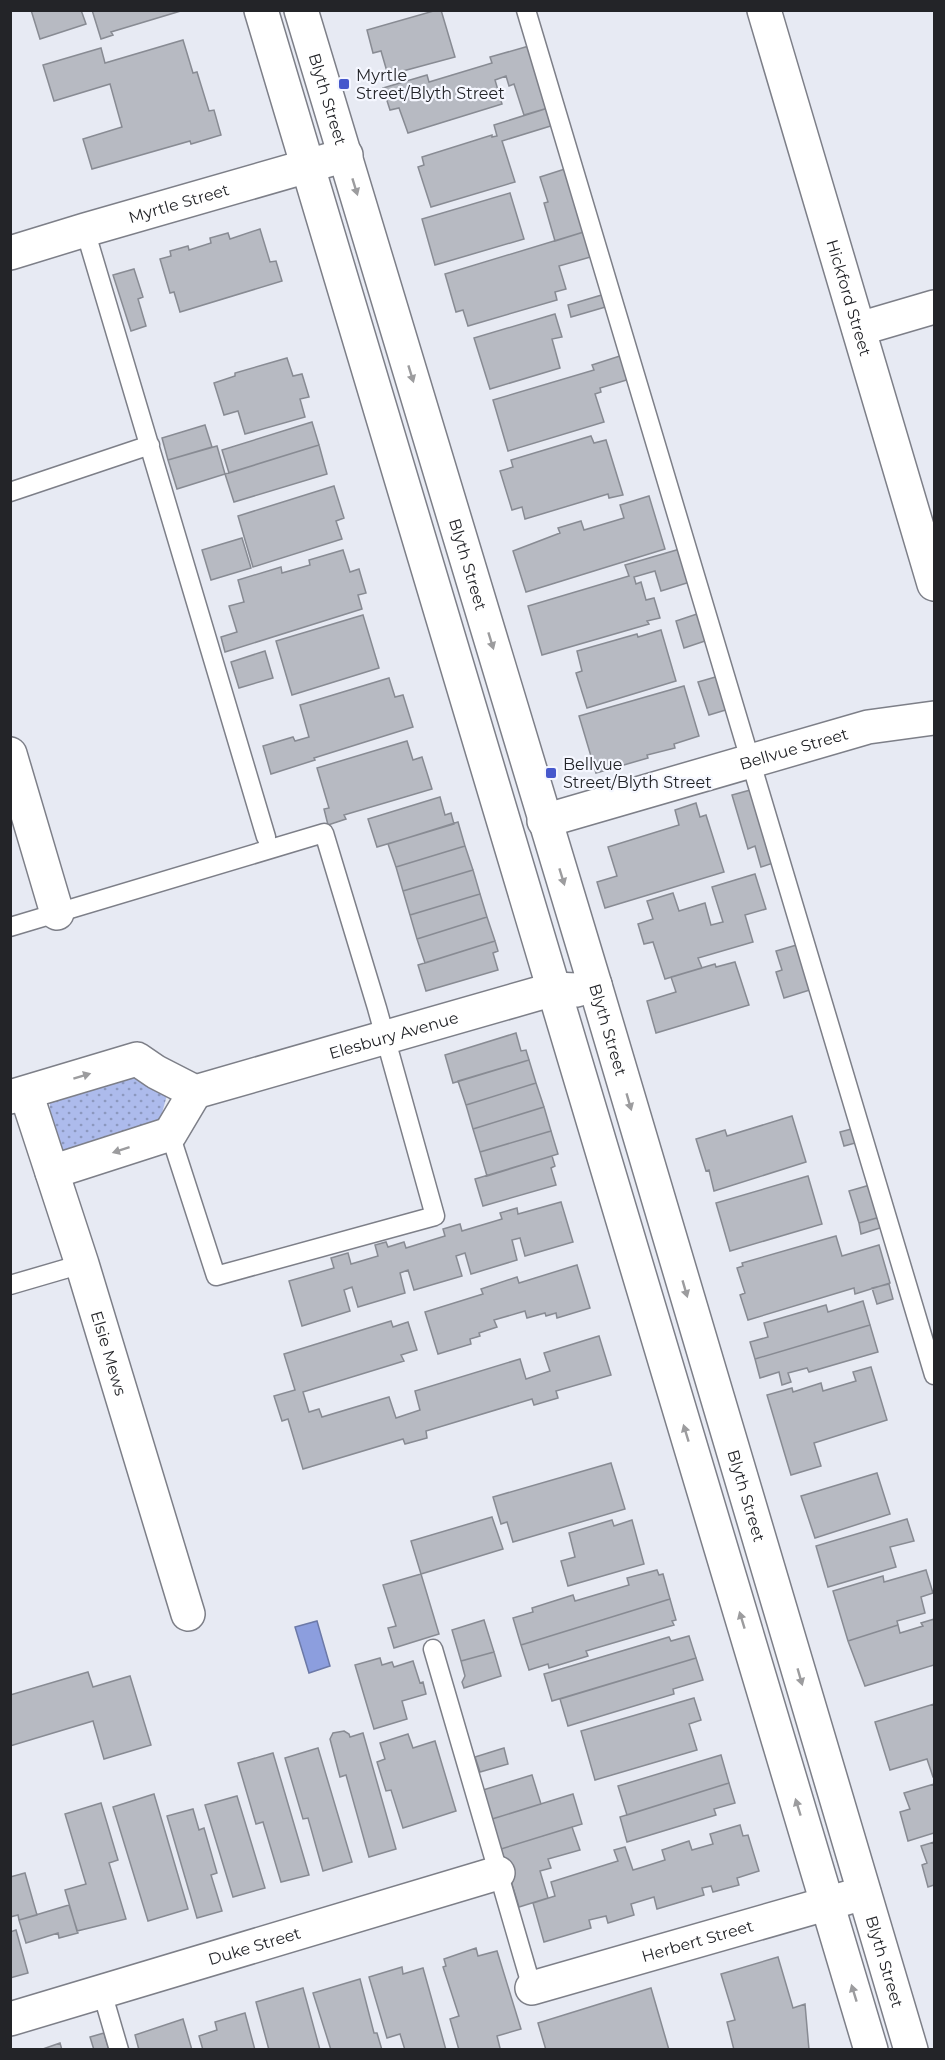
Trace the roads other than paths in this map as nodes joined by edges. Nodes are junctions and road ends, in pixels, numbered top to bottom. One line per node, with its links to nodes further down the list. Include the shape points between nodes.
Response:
1 (261, 10): 6 (street)
2 (301, 10): 5 (street, Blyth Street)
3 (526, 10): 18 (lane)
4 (764, 10): 10 (street, Hickford Street)
5 (346, 155): 6 (street, Myrtle Street); 19 (street, Blyth Street, one-way to 19)
6 (308, 167): 7 (street, Myrtle Street); 24 (street)
7 (86, 230): 8 (street, Myrtle Street); 11 (lane)
8 (10, 253)
9 (934, 307): 10 (street)
10 (859, 329): 13 (street, Hickford Street)
11 (150, 446): 12 (lane); 20 (lane)
12 (10, 492)
13 (934, 584)
14 (934, 696): 16 (street, Bellvue Street)
15 (934, 718): 16 (street, Bellvue Street)
16 (868, 727): 18 (street, Bellvue Street)
17 (10, 754): 21 (street)
18 (751, 761): 19 (street, Bellvue Street); 32 (lane)
19 (544, 821): 23 (street, Blyth Street, one-way to 23)
20 (268, 842): 21 (lane); 25 (lane, via 324,833)
21 (57, 914): 22 (lane)
22 (10, 927)
23 (595, 985): 24 (street, Elesbury Avenue, via 576,990); 36 (street, Blyth Street, one-way to 36)
24 (554, 989): 25 (street, Elesbury Avenue); 37 (street, one-way to 24)
25 (386, 1038): 26 (street, Elesbury Avenue); 28 (lane, via 435,1216 216,1276)
26 (195, 1092): 27 (street, one-way to 26, via 137,1059); 28 (street)
27 (18, 1095): 29 (street, Elsie Mews)
28 (170, 1134): 29 (street, one-way to 29)
29 (52, 1172): 30 (street, Elsie Mews)
30 (82, 1264): 31 (lane); 33 (street, Elsie Mews)
31 (10, 1286)
32 (934, 1375)
33 (188, 1614)
34 (433, 1649): 35 (lane)
35 (498, 1873): 38 (lane); 39 (street, Duke Street)
36 (864, 1893): 37 (street, Herbert Street); 43 (street, Blyth Street)
37 (827, 1903): 38 (street, Herbert Street); 42 (street, one-way to 37)
38 (532, 1988)
39 (102, 1992): 40 (street, Duke Street); 41 (lane)
40 (10, 2019)
41 (119, 2049)
42 (871, 2049)
43 (911, 2049)

